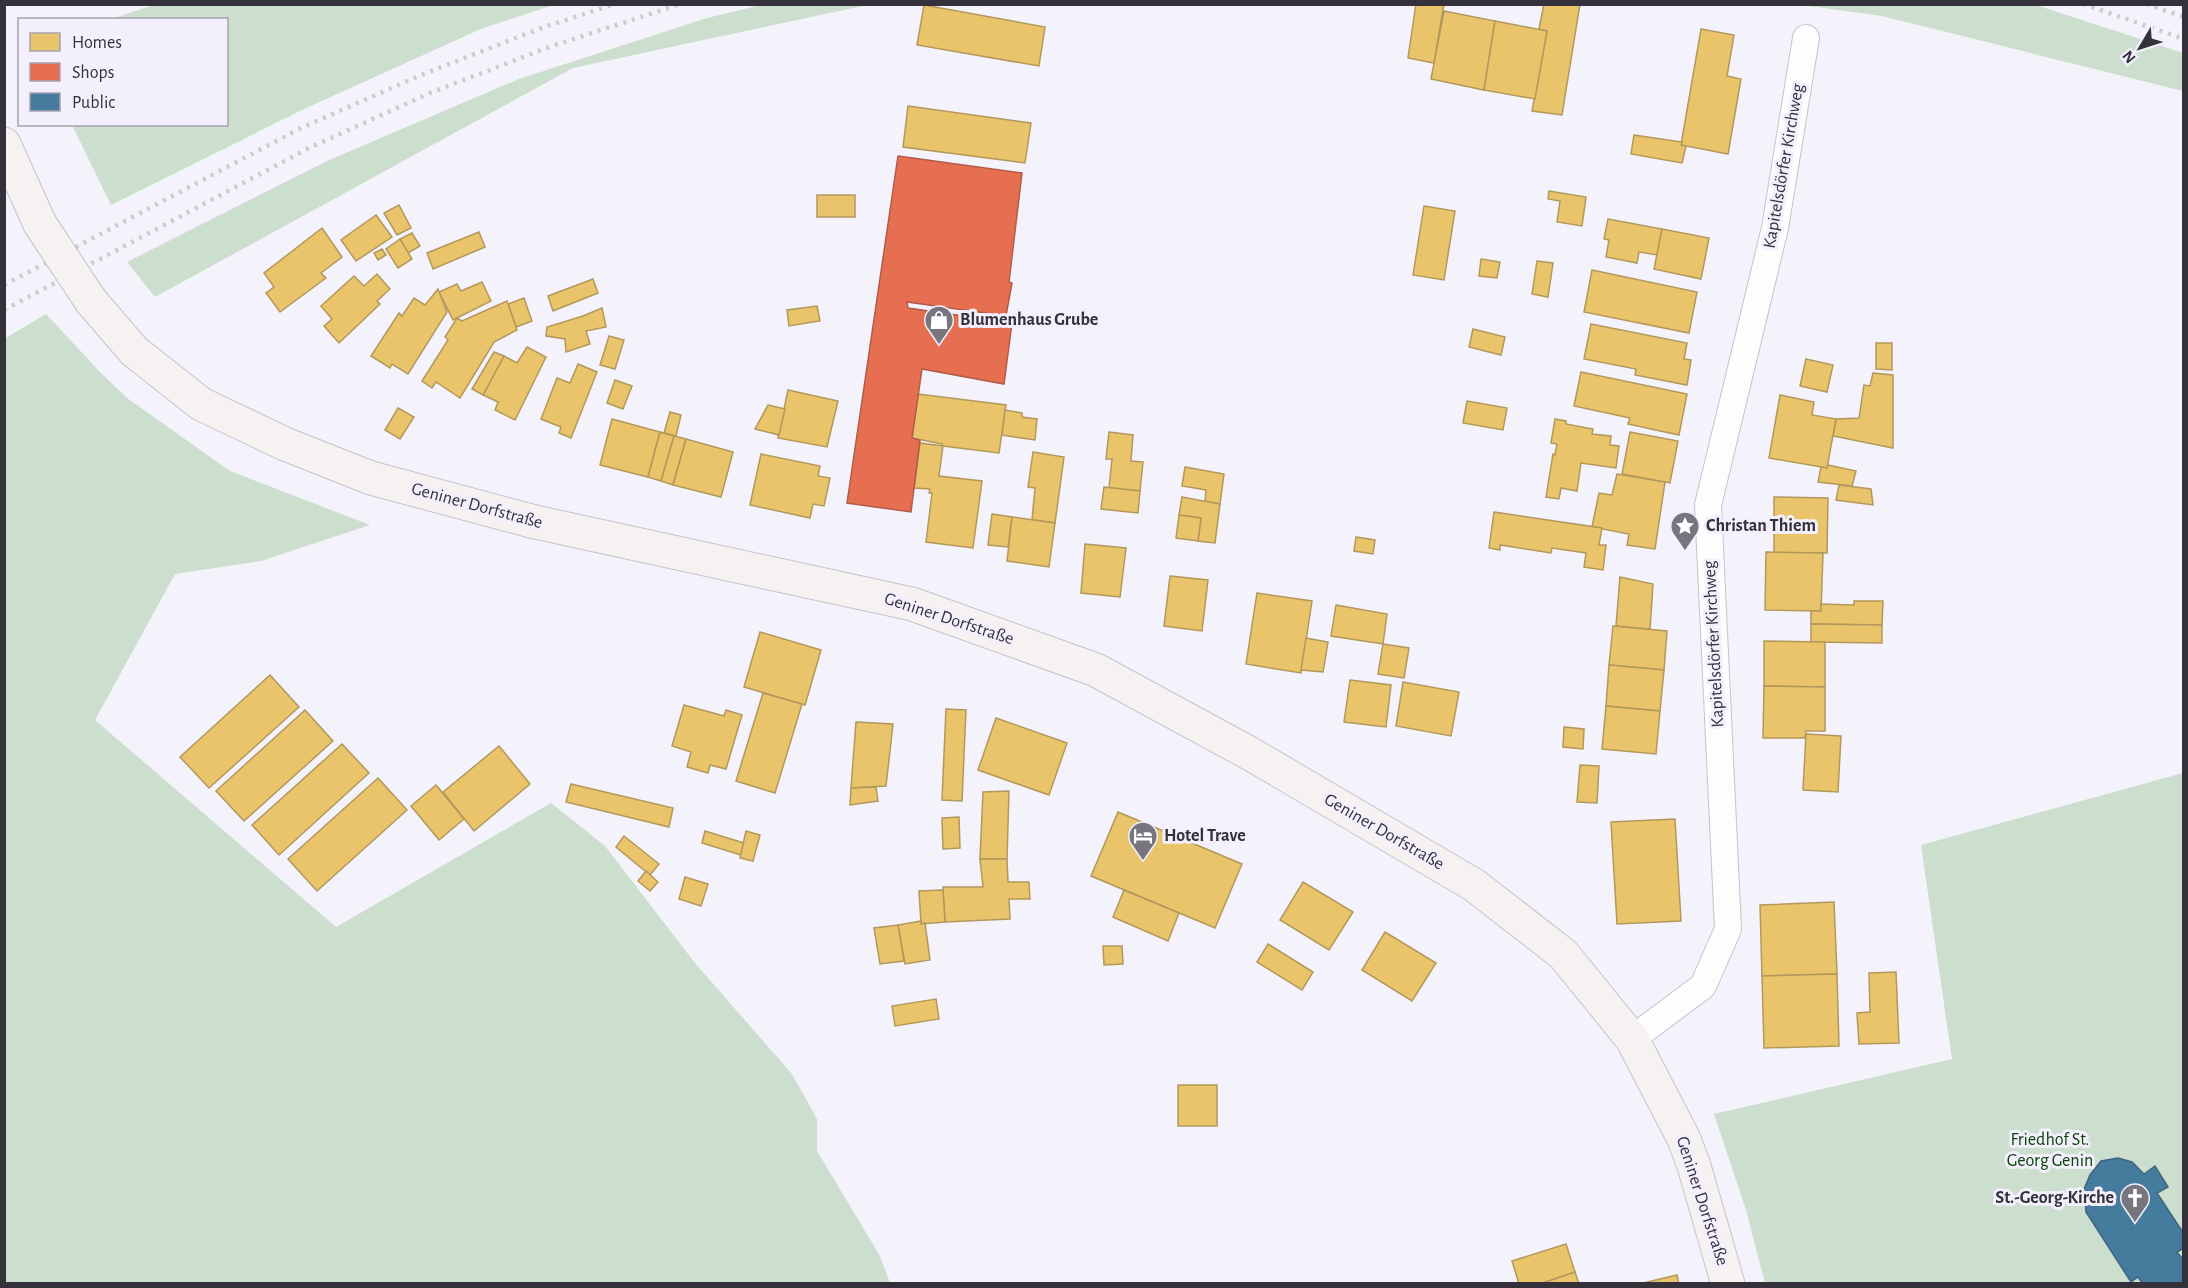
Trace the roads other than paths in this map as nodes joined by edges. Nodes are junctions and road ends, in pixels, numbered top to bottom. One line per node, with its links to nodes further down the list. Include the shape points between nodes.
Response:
1 (1806, 38): 3 (street, Kapitelsdörfer Kirchweg, via 1775,228 1708,505 1728,929 1703,986)
2 (4, 144): 3 (main road, Geniner Dorfstraße, bridge, via 40,224 91,301 134,351 201,404 285,444 371,478 535,522 912,604 1096,670 1249,753 1474,885 1563,954)
3 (1632, 1039): 4 (main road, Geniner Dorfstraße, via 1684,1139)
4 (1728, 1284)

